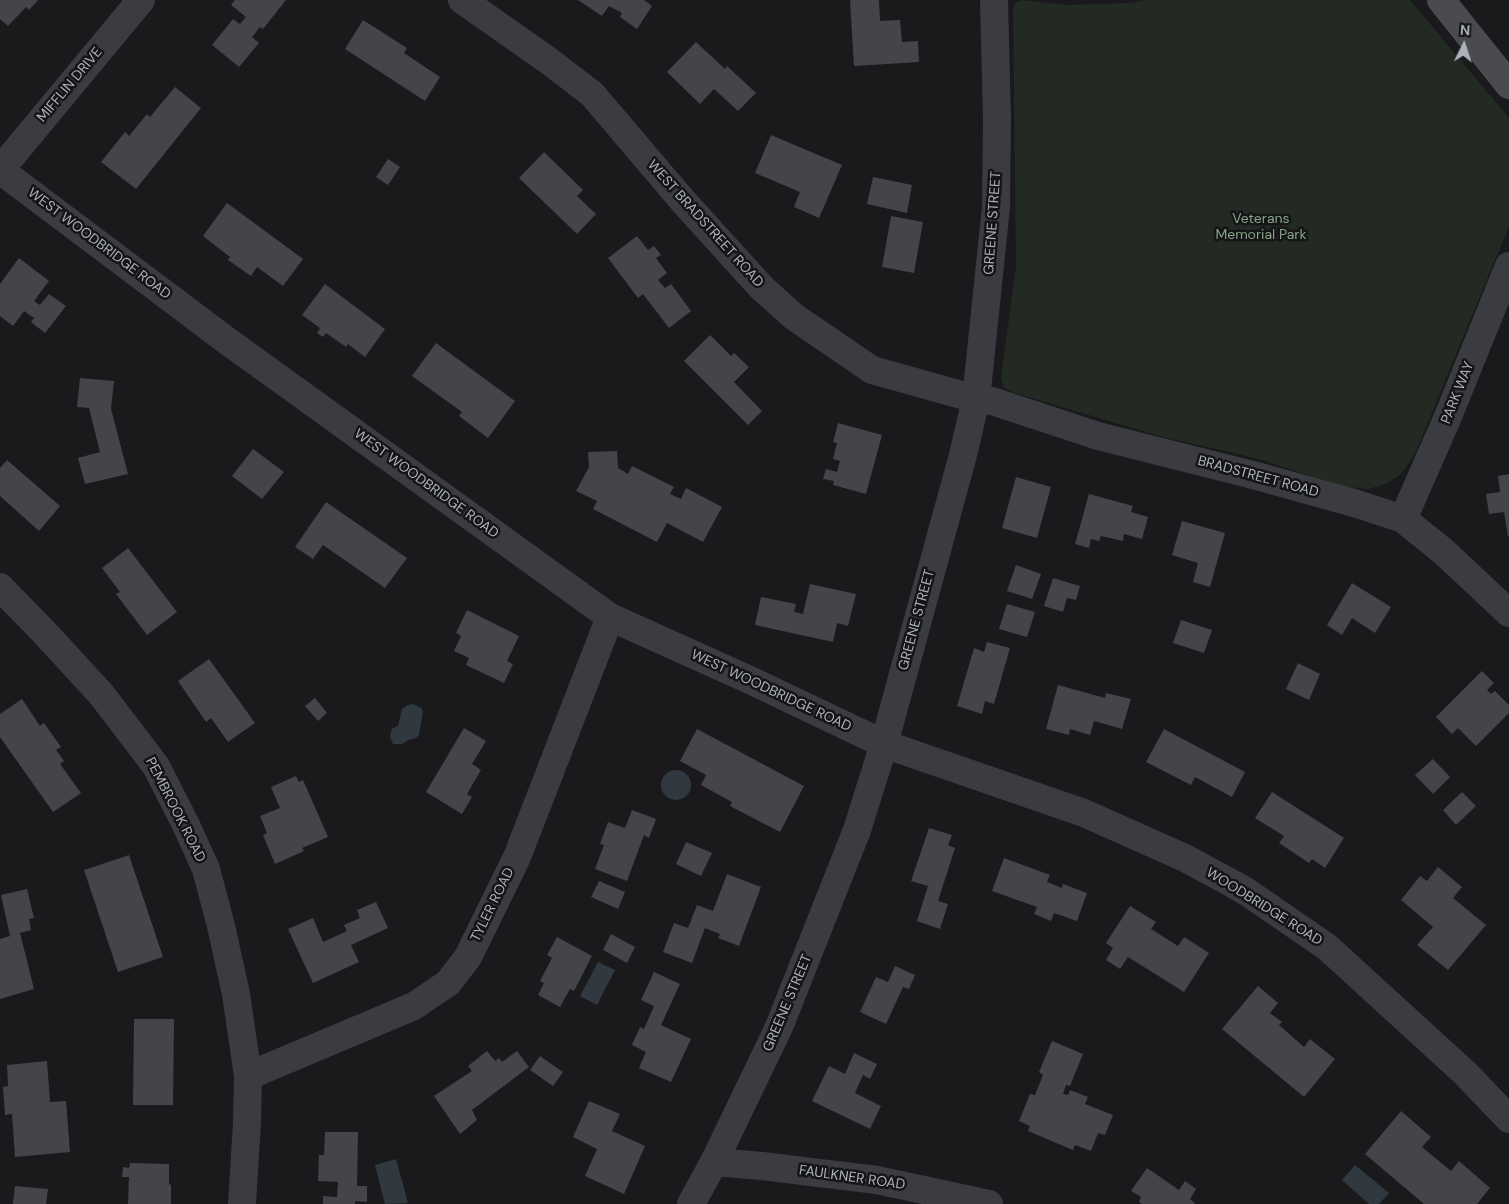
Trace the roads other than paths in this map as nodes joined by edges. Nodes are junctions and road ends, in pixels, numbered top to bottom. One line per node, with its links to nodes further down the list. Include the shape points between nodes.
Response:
1 (141, 0): 6 (street, MIFFLIN DRIVE)
2 (462, 0): 8 (street, WEST BRADSTREET ROAD, via 592,94 699,219 761,287 793,316 872,370)
3 (994, 0): 8 (street, GREENE STREET, via 998,119 996,207)
4 (1441, 0): 5 (main road)
5 (1509, 85)
6 (0, 170): 12 (street, WEST WOODBRIDGE ROAD, via 241,351)
7 (1509, 266): 9 (street, PARK WAY)
8 (976, 399): 9 (street, BRADSTREET ROAD, via 992,401 1098,436 1253,475); 13 (street, GREENE STREET)
9 (1403, 519): 11 (street, BRADSTREET ROAD, via 1444,552)
10 (0, 587): 14 (street, PEMBROOK ROAD, via 101,694 156,766 186,825 206,869 221,926 236,994)
11 (1509, 613)
12 (610, 617): 13 (street, WEST WOODBRIDGE ROAD); 14 (street, TYLER ROAD, via 517,857 468,957 448,983 414,1006)
13 (884, 744): 15 (street, WOODBRIDGE ROAD, via 1084,813 1186,858 1246,892 1327,947 1466,1074); 16 (street, GREENE STREET, via 857,830 796,985)
14 (248, 1076): 17 (street, PEMBROOK ROAD)
15 (1509, 1119)
16 (714, 1162): 18 (street, GREENE STREET); 19 (street, FAULKNER ROAD, via 877,1180)
17 (242, 1204)
18 (691, 1204)
19 (989, 1204)

